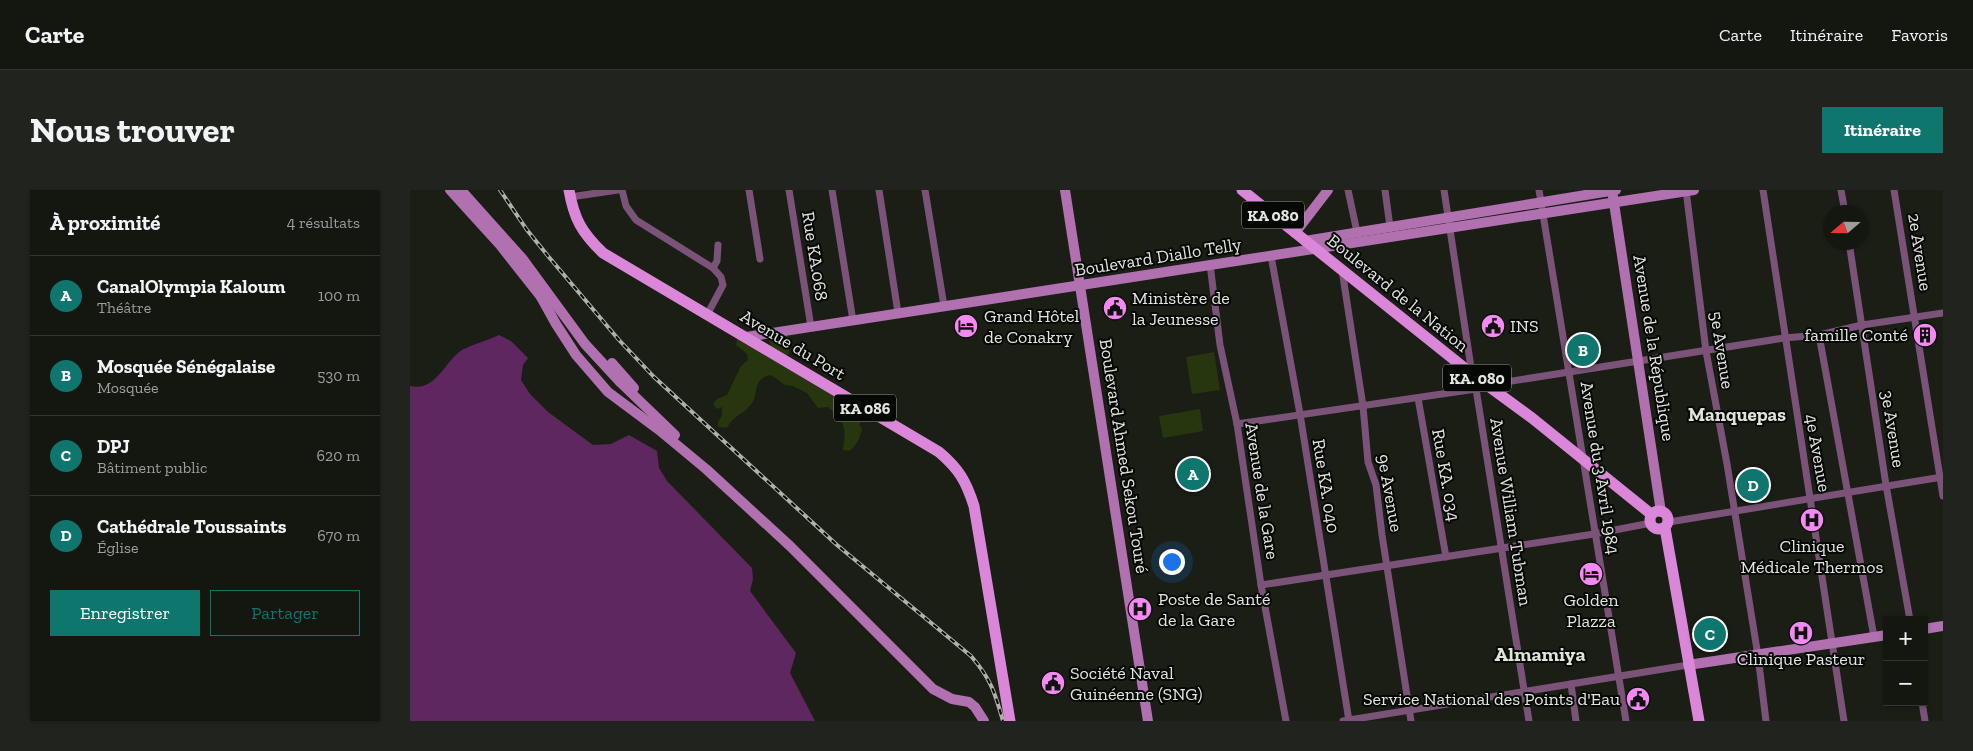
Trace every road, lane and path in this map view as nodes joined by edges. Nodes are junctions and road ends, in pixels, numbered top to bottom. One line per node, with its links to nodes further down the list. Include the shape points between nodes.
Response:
1 (450, 190): 41 (street)
2 (461, 190): 41 (street, via 496,227)
3 (620, 190): 22 (street); 38 (street, via 636,220)
4 (749, 190): 36 (street)
5 (789, 190): 49 (street, Rue KA.068)
6 (832, 190): 47 (street)
7 (878, 190): 43 (street)
8 (925, 190): 42 (street)
9 (1066, 190): 40 (street, Boulevard Ahmed Sekou Touré)
10 (1242, 190): 30 (main road, Boulevard de la Nation / KA 080)
11 (1328, 190): 30 (street)
12 (1348, 190): 29 (street)
13 (1384, 190): 27 (street)
14 (1444, 190): 26 (street)
15 (1539, 190): 25 (street, Avenue du 3 Avril 1984)
16 (1612, 190): 17 (street, Boulevard Diallo Telly); 23 (street, Avenue de la République); 25 (street, Boulevard Diallo Telly)
17 (1616, 190)
18 (1689, 190): 23 (street, Boulevard Diallo Telly); 53 (street, 5e Avenue)
19 (1763, 190): 52 (street, 4e Avenue)
20 (1841, 190): 24 (street)
21 (1894, 190): 46 (street, 2e Avenue)
22 (570, 194): 45 (main road, Avenue du Port / KA 086, via 581,229 603,253)
23 (1614, 204): 25 (street, Boulevard Diallo Telly); 54 (street, Avenue de la République)
24 (1844, 205)
25 (1542, 208): 26 (street, Boulevard Diallo Telly); 28 (street, Boulevard Diallo Telly); 55 (street, Avenue du 3 Avril 1984)
26 (1448, 218): 27 (street, Boulevard Diallo Telly); 28 (street)
27 (1390, 227): 29 (street, Boulevard Diallo Telly)
28 (1449, 228): 33 (street, Boulevard Diallo Telly); 56 (street)
29 (1357, 232): 31 (street, Boulevard Diallo Telly)
30 (1295, 233): 31 (main road, Boulevard de la Nation / KA 080)
31 (1305, 241): 33 (main road, Boulevard de la Nation / KA. 080)
32 (718, 245): 38 (street)
33 (1315, 249): 35 (street, Boulevard Diallo Telly); 39 (main road, Boulevard de la Nation / KA. 080)
34 (1850, 250): 48 (street, 3e Avenue)
35 (1271, 256): 37 (street, Boulevard Diallo Telly); 60 (street, Rue KA. 040)
36 (760, 260)
37 (1210, 264): 40 (street, Boulevard Diallo Telly); 61 (street, Avenue de la Gare, via 1220,345)
38 (713, 268): 45 (street, via 724,285)
39 (1342, 270): 56 (main road, Boulevard de la Nation / KA. 080); 59 (street, 9e Avenue)
40 (1081, 285): 42 (street, Boulevard Diallo Telly); 93 (street, Boulevard Ahmed Sekou Touré)
41 (544, 293): 63 (street); 63 (street, via 580,350 612,387)
42 (944, 306): 43 (street, Boulevard Diallo Telly)
43 (898, 313): 47 (street, Boulevard Diallo Telly)
44 (1943, 313): 46 (street)
45 (707, 315): 51 (main road, Avenue du Port / KA 086)
46 (1915, 317): 48 (street); 64 (street, 2e Avenue)
47 (853, 321): 49 (street, Boulevard Diallo Telly)
48 (1862, 325): 50 (street); 65 (street, 3e Avenue)
49 (811, 327): 51 (street, Boulevard Diallo Telly)
50 (1820, 335): 52 (street); 66 (street)
51 (746, 337): 92 (main road, Avenue du Port / KA 086, via 939,452 959,471 968,485 974,506)
52 (1784, 338): 53 (street); 68 (street, 4e Avenue)
53 (1706, 351): 54 (street); 69 (street, 5e Avenue)
54 (1639, 362): 55 (street); 70 (street, Avenue de la République)
55 (1569, 372): 57 (street); 62 (street, Avenue du 3 Avril 1984)
56 (1472, 374): 57 (main road, Boulevard de la Nation / KA. 080)
57 (1482, 387): 58 (street); 62 (main road, Boulevard de la Nation / KA. 080); 73 (street, Avenue William Tubman)
58 (1418, 398): 59 (street); 74 (street, Rue KA. 034)
59 (1363, 406): 60 (street); 75 (street, 9e Avenue, via 1368,462 1376,485)
60 (1300, 414): 61 (street); 76 (street, Rue KA. 040)
61 (1237, 424): 77 (street, Avenue de la Gare)
62 (1583, 458): 70 (main road, Boulevard de la Nation / KA. 080); 72 (street, Avenue du 3 Avril 1984)
63 (706, 469): 91 (street, via 790,546 933,689 952,699 969,702)
64 (1941, 477): 65 (street); 67 (street, 2e Avenue)
65 (1886, 485): 66 (street); 78 (street, 3e Avenue)
66 (1848, 492): 68 (street); 82 (street)
67 (1943, 496)
68 (1811, 499): 69 (street); 83 (street, 4e Avenue)
69 (1733, 511): 71 (street); 84 (street, 5e Avenue)
70 (1654, 516): 71 (main road, Boulevard de la Nation, via 1655,526); 72 (street)
71 (1667, 525): 85 (main road)
72 (1594, 534): 73 (street); 86 (street, Avenue du 3 Avril 1984)
73 (1501, 548): 74 (street); 88 (street, Avenue William Tubman)
74 (1446, 557): 75 (street)
75 (1388, 566): 76 (street); 90 (street, 9e Avenue)
76 (1324, 575): 77 (street); 95 (street, Rue KA. 040)
77 (1261, 585): 94 (street, Avenue de la Gare)
78 (1909, 616)
79 (1943, 626): 80 (street)
80 (1928, 628)
81 (1883, 636): 82 (street)
82 (1874, 638): 83 (street)
83 (1832, 644): 84 (street); 102 (street, 4e Avenue)
84 (1758, 656): 85 (street); 101 (street, 5e Avenue)
85 (1688, 665): 86 (street); 100 (main road)
86 (1619, 676): 87 (street); 99 (street, Avenue du 3 Avril 1984)
87 (1571, 684): 88 (street); 98 (street)
88 (1524, 692): 90 (street); 97 (street, Avenue William Tubman)
89 (1923, 706): 103 (street)
90 (1409, 710): 95 (street); 96 (street, 9e Avenue)
91 (984, 721)
92 (1010, 721)
93 (1148, 721)
94 (1286, 721)
95 (1347, 721)
96 (1411, 721)
97 (1529, 721)
98 (1576, 721)
99 (1626, 721)
100 (1699, 721)
101 (1766, 721)
102 (1844, 721)
103 (1925, 721)

